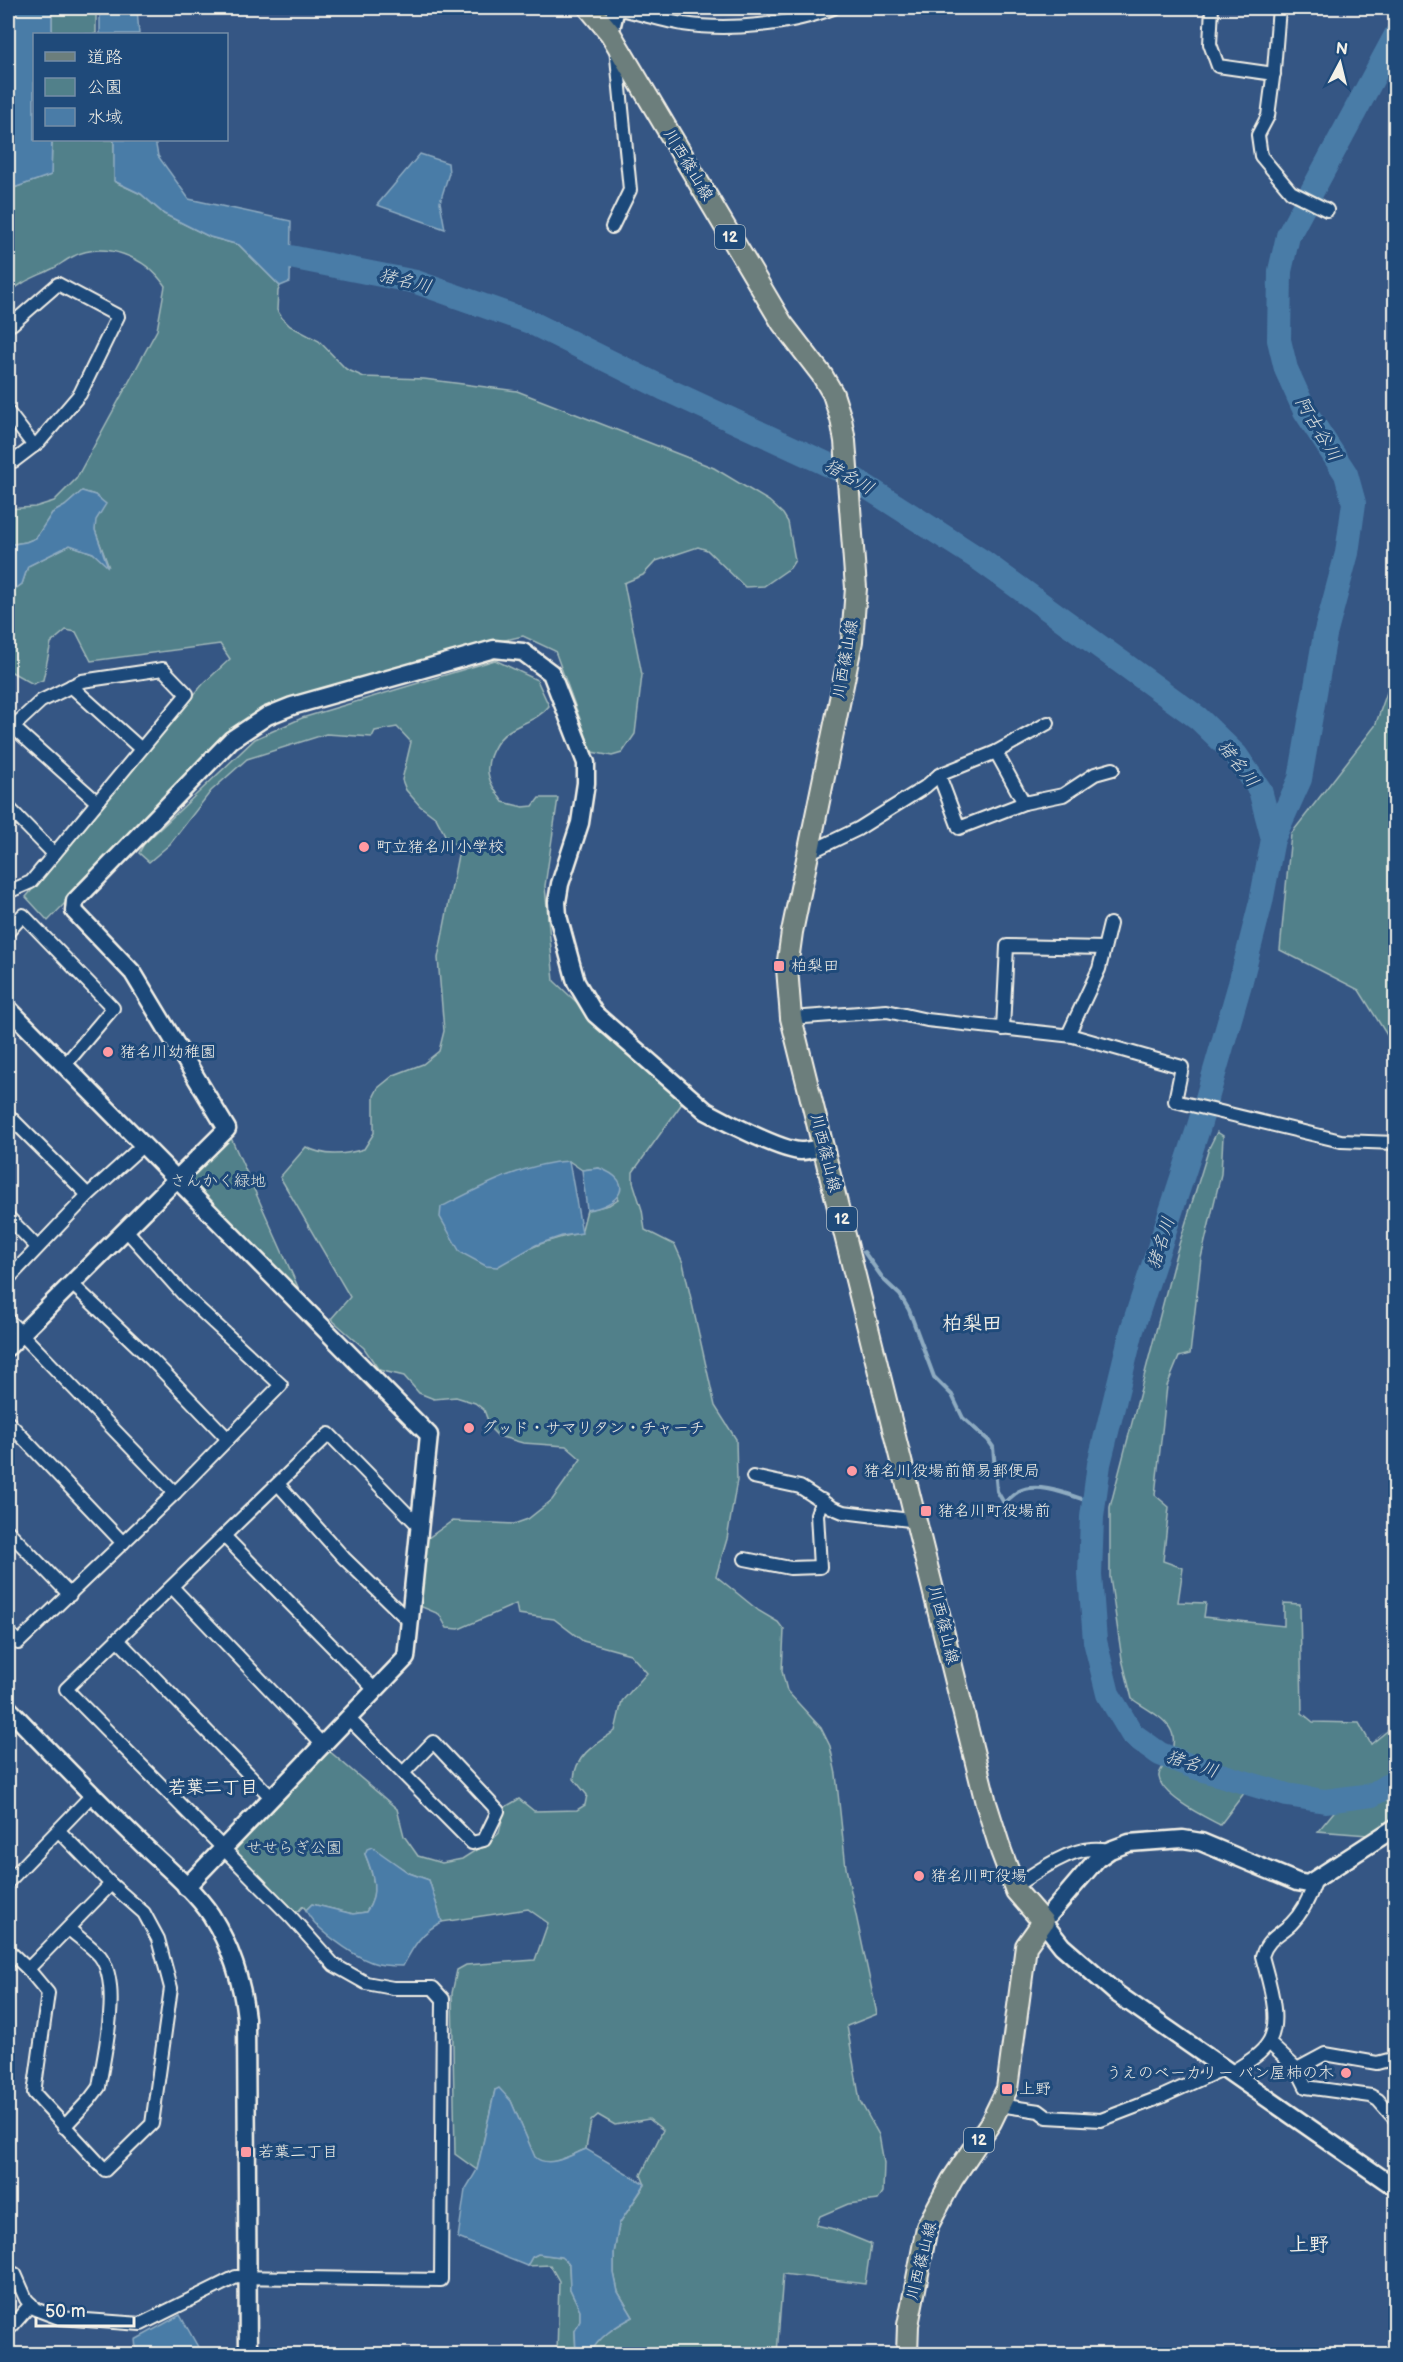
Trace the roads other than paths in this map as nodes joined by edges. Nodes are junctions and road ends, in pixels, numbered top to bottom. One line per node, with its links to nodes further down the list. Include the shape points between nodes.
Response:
1 (589, 8): 6 (main road, 川西篠山線 / 12)
2 (616, 8): 3 (street, via 713,27 768,24); 6 (street)
3 (833, 8)
4 (1212, 8): 7 (street, via 1210,44 1218,66)
5 (1279, 8): 7 (street)
6 (612, 37): 9 (street, via 630,190); 24 (main road, 川西篠山線 / 12, via 782,323 822,375 842,419 856,588 852,641)
7 (1274, 74): 8 (street, via 1268,116 1258,135 1261,156 1291,192)
8 (1327, 210)
9 (612, 227)
10 (8, 324): 12 (street, via 58,284 118,316 80,394)
11 (8, 412): 12 (street)
12 (34, 446): 13 (street, via 14,461)
13 (8, 460)
14 (71, 686): 16 (street, via 41,701); 17 (street); 17 (street, via 163,669 187,694)
15 (1048, 723): 18 (street)
16 (10, 728): 21 (street)
17 (141, 749): 21 (street)
18 (996, 752): 20 (street); 22 (street)
19 (1113, 769): 22 (street, via 1095,774 1063,795)
20 (939, 775): 22 (street, via 959,828); 24 (street, via 858,829)
21 (97, 802): 25 (street)
22 (1024, 803)
23 (8, 807): 25 (street)
24 (808, 853): 31 (main road, 川西篠山線 / 12, via 787,968)
25 (54, 854): 26 (street, via 30,882)
26 (8, 892)
27 (1110, 924): 29 (street)
28 (8, 932): 34 (street, via 23,915 113,1008)
29 (1104, 948): 32 (street, via 1007,946); 33 (street, via 1099,969)
30 (8, 1008): 34 (street)
31 (791, 1018): 32 (street, via 887,1011); 38 (main road, 川西篠山線 / 12)
32 (1003, 1029): 33 (street)
33 (1068, 1035): 36 (street, via 1182,1067 1175,1101 1341,1141)
34 (64, 1066): 37 (street)
35 (8, 1115): 40 (street)
36 (1395, 1143)
37 (142, 1146): 39 (street); 40 (street)
38 (824, 1147): 39 (street, via 800,1151 787,1148 706,1111 595,1014 572,971 557,902 580,823 586,763 551,673 523,652 494,649 292,706 250,726 231,740 75,902 74,911 133,973 227,1129); 55 (main road, 川西篠山線 / 12)
39 (176, 1181): 42 (street); 56 (street, via 429,1436)
40 (88, 1195): 43 (street)
41 (8, 1217): 43 (street)
42 (127, 1231): 45 (street); 50 (street, via 183,1294 281,1385)
43 (37, 1247): 44 (street)
44 (8, 1279)
45 (71, 1283): 47 (street); 50 (street)
46 (8, 1320): 47 (street)
47 (22, 1334): 48 (street); 53 (street)
48 (8, 1347)
49 (8, 1422): 59 (street)
50 (228, 1439): 53 (street)
51 (753, 1477): 54 (street, via 800,1487)
52 (278, 1484): 56 (street, via 329,1434); 58 (street); 63 (street, via 344,1558)
53 (175, 1493): 59 (street)
54 (822, 1500): 55 (street, via 843,1512); 60 (street, via 817,1514 820,1567 790,1568)
55 (918, 1521): 80 (main road, 川西篠山線 / 12, via 986,1803)
56 (420, 1527): 63 (street)
57 (8, 1531): 62 (street)
58 (224, 1536): 61 (street); 66 (street)
59 (123, 1543): 62 (street)
60 (746, 1559)
61 (172, 1587): 65 (street); 69 (street)
62 (70, 1595): 64 (street, via 18,1643)
63 (410, 1622): 66 (street, via 406,1658)
64 (8, 1631)
65 (117, 1640): 72 (street); 75 (street, via 66,1689)
66 (375, 1690): 68 (street)
67 (8, 1708): 71 (street)
68 (348, 1718): 69 (street); 70 (street)
69 (323, 1745): 72 (street)
70 (404, 1772): 70 (street, via 472,1843 484,1840 498,1811 433,1742)
71 (92, 1795): 74 (street); 81 (street)
72 (272, 1798): 75 (street)
73 (1395, 1827): 78 (street)
74 (58, 1831): 77 (street); 79 (street)
75 (224, 1849): 81 (street); 95 (street, via 334,1965 366,1983 433,1988 443,1999 441,2280)
76 (1110, 1850): 78 (street, via 1129,1843 1183,1839 1201,1842 1297,1882); 80 (street, via 1076,1853); 82 (street, via 1097,1859)
77 (8, 1882)
78 (1315, 1882): 86 (street, via 1303,1909 1264,1948 1262,1956 1275,2012)
79 (111, 1884): 83 (street); 92 (street, via 144,1913 158,1939 171,1988 152,2124 105,2170)
80 (1015, 1886): 82 (main road, 川西篠山線 / 12)
81 (186, 1887): 95 (street, via 210,1913 233,1958 244,1997)
82 (1042, 1922): 89 (street, via 1062,1946 1116,1993); 90 (main road, 川西篠山線 / 12, via 1026,1946 1007,2089)
83 (69, 1929): 85 (street); 92 (street, via 99,1956 112,1992 99,2087)
84 (8, 1950): 85 (street)
85 (28, 1969): 92 (street, via 48,1993 34,2093)
86 (1269, 2043): 88 (street); 89 (street, via 1256,2056)
87 (1395, 2058): 88 (street, via 1377,2063 1325,2054)
88 (1297, 2069): 91 (street, via 1306,2087 1371,2096)
89 (1228, 2070): 90 (street, via 1101,2120 1047,2117 1039,2111); 93 (street)
90 (999, 2105): 99 (main road, 川西篠山線 / 12, via 927,2227 908,2325)
91 (1393, 2117)
92 (64, 2127)
93 (1395, 2188)
94 (15, 2274): 96 (street)
95 (248, 2278): 96 (street, via 236,2277 141,2324 58,2318); 98 (street)
96 (31, 2304): 97 (street)
97 (9, 2329)
98 (248, 2355)
99 (907, 2355)

